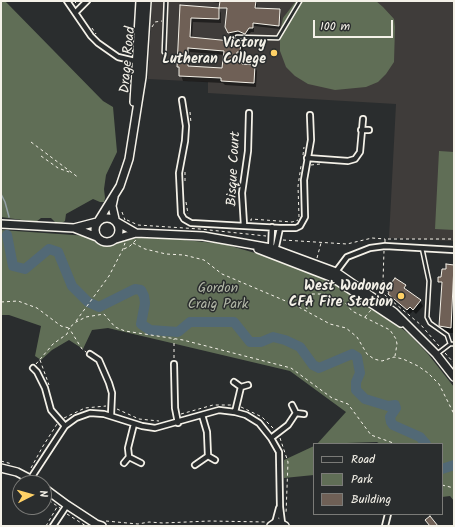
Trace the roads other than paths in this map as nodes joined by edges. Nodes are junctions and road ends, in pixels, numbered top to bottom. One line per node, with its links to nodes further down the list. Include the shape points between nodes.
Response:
1 (67, 1): 7 (street)
2 (87, 1): 7 (street)
3 (140, 1): 10 (main road, Drage Road)
4 (147, 1): 10 (main road, Drage Road)
5 (166, 1): 9 (lane)
6 (300, 1): 8 (lane, via 278,38)
7 (76, 12): 10 (street, via 91,36 103,48 118,57)
8 (237, 37)
9 (164, 52)
10 (140, 62): 18 (main road, Drage Road, via 129,158)
11 (182, 100): 22 (street, via 186,134 179,182 181,214 191,223)
12 (248, 113): 22 (street, Bisque Court, via 248,151 242,193)
13 (310, 116): 17 (street, via 310,140)
14 (363, 119): 15 (street)
15 (361, 130): 16 (street); 17 (street, via 360,152 355,160)
16 (369, 130)
17 (305, 157): 25 (street, via 304,220 298,227)
18 (114, 197): 19 (main road, Drage Road); 20 (main road, Drage Road, via 112,206)
19 (98, 221): 20 (main road, via 105,217); 24 (main road); 27 (main road, via 95,229)
20 (116, 221): 26 (main road); 28 (main road, via 120,231)
21 (2, 224): 24 (main road)
22 (247, 226): 23 (street)
23 (272, 227): 25 (street); 30 (street)
24 (74, 228): 27 (main road)
25 (280, 228): 30 (street)
26 (136, 233): 28 (main road); 30 (main road, via 203,236)
27 (97, 237): 28 (main road, via 106,242)
28 (116, 239)
29 (422, 248): 31 (street); 32 (street, via 370,248 352,254); 33 (lane, via 429,281 427,317 430,323 447,336)
30 (273, 250): 32 (main road); 32 (main road, via 315,264)
31 (454, 250)
32 (334, 275): 35 (main road, via 375,301)
33 (450, 344): 34 (lane); 35 (lane)
34 (454, 344)
35 (439, 352): 39 (main road)
36 (90, 354): 47 (street, via 99,360 109,383)
37 (174, 364): 49 (street)
38 (33, 368): 51 (street, via 45,388 51,410)
39 (454, 377)
40 (234, 382): 42 (street)
41 (248, 385): 42 (street)
42 (240, 387): 44 (street)
43 (292, 405): 45 (street)
44 (235, 412): 48 (street, via 219,410); 52 (street, via 259,423)
45 (296, 413): 46 (street); 52 (street, via 288,426)
46 (304, 414)
47 (111, 415): 50 (street); 51 (street, via 90,414 76,418)
48 (202, 415): 49 (street); 53 (street, via 207,432)
49 (178, 423): 50 (street, via 155,428)
50 (134, 424): 54 (street, via 128,448)
51 (65, 426): 61 (street)
52 (271, 438): 65 (street, via 279,452)
53 (208, 456): 55 (street); 58 (street)
54 (129, 457): 56 (street); 57 (street)
55 (215, 460)
56 (141, 463)
57 (124, 464)
58 (195, 465)
59 (1, 468): 60 (main road)
60 (29, 475)
61 (34, 475)
62 (52, 496): 63 (main road)
63 (65, 508): 66 (main road, via 96,524); 67 (street)
64 (388, 515): 68 (street)
65 (278, 522)
66 (102, 523)
67 (53, 526)
68 (385, 526)

